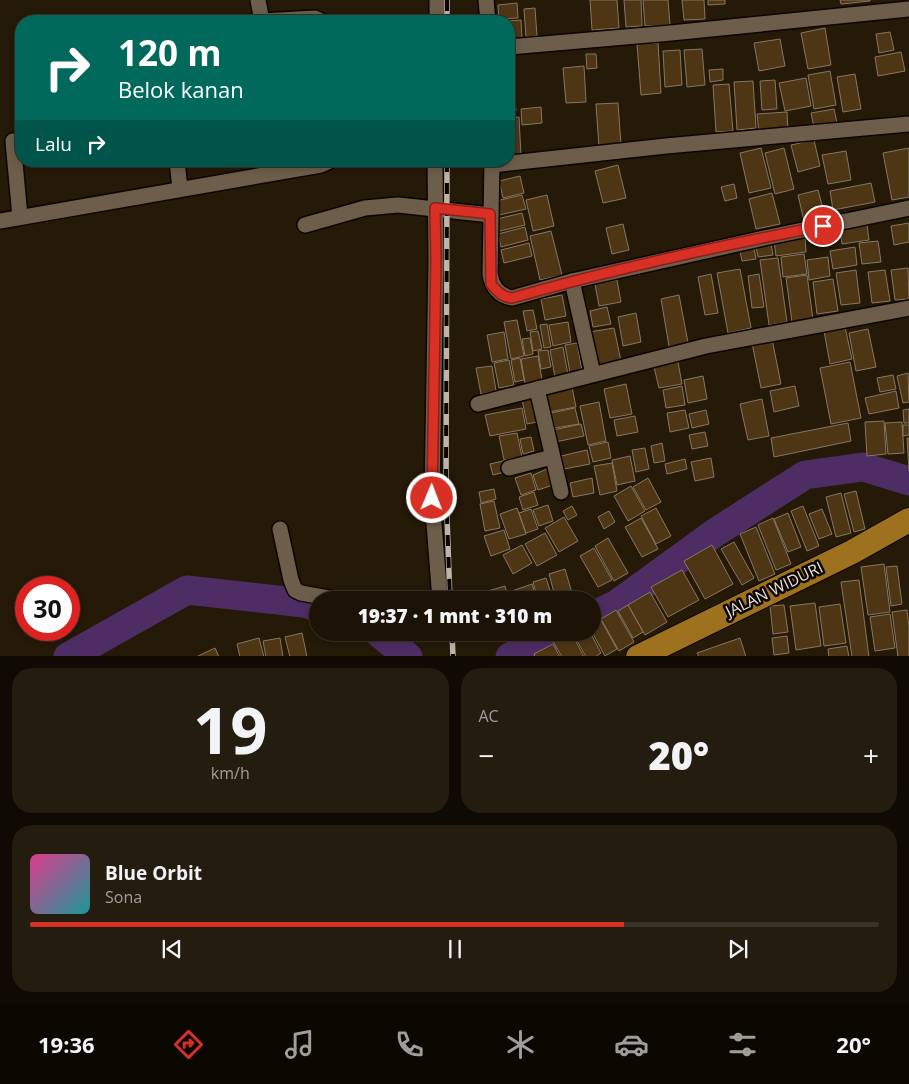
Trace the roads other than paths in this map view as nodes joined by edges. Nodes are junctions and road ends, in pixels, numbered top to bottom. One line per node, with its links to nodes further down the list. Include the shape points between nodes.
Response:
1 (258, 0): 7 (street)
2 (437, 0): 8 (street)
3 (486, 0): 9 (street)
4 (908, 0): 5 (street)
5 (909, 5)
6 (909, 9): 10 (street)
7 (260, 15)
8 (436, 15)
9 (487, 15)
10 (515, 46)
11 (909, 124): 13 (street)
12 (11, 141): 22 (street)
13 (515, 161)
14 (178, 167): 18 (street)
15 (310, 167): 18 (street)
16 (435, 167): 19 (street)
17 (492, 167): 21 (street)
18 (180, 190): 22 (street)
19 (435, 208): 21 (street); 24 (street, via 398,205 365,208); 35 (street, via 432,498)
20 (909, 208): 25 (street)
21 (490, 214): 25 (street, via 490,274 491,284 497,291 512,298)
22 (20, 217): 23 (street)
23 (0, 221)
24 (305, 225)
25 (572, 281): 27 (street)
26 (909, 308): 27 (street, via 706,346)
27 (592, 374): 28 (street)
28 (537, 389): 29 (street); 30 (street)
29 (478, 404)
30 (552, 457): 31 (street); 32 (street)
31 (510, 468)
32 (561, 492)
33 (908, 522): 37 (main road, JALAN WIDURI)
34 (280, 529): 36 (street, via 290,580 295,590)
35 (439, 591)
36 (309, 594)
37 (638, 656)

